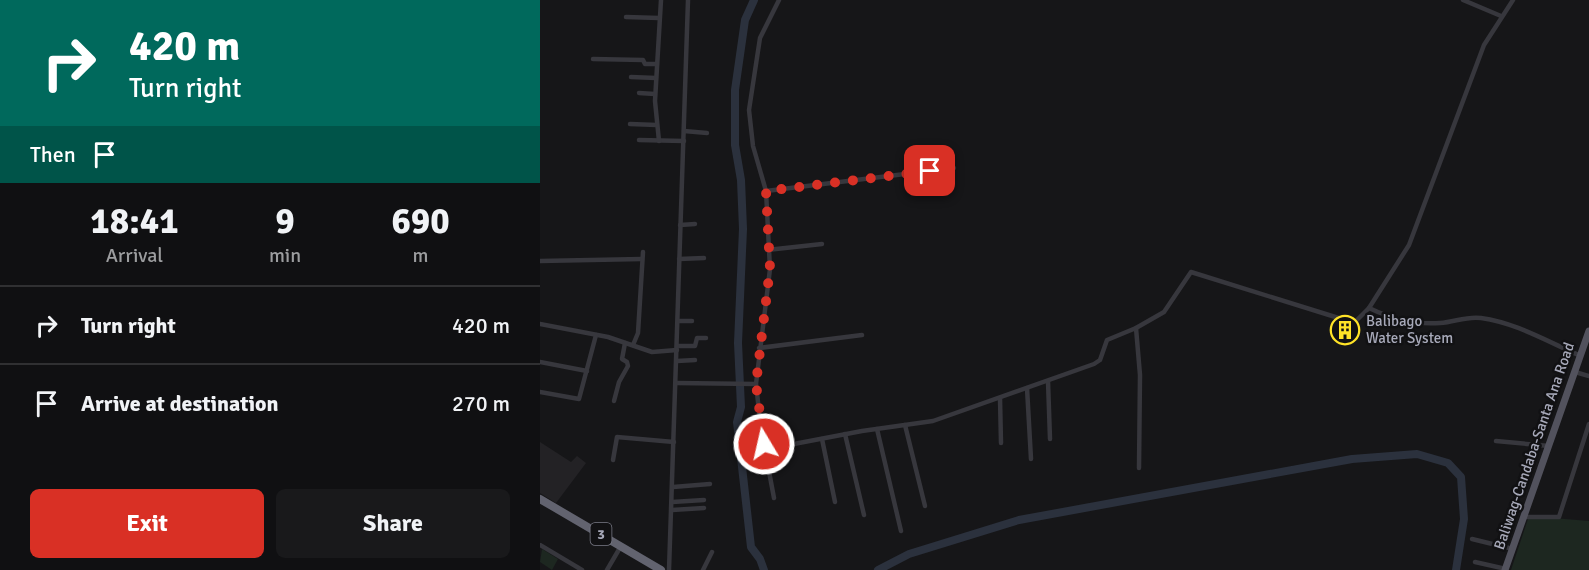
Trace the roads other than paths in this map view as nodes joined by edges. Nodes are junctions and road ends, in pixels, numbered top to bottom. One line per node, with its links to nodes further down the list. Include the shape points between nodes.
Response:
1 (661, 0): 8 (street)
2 (688, 0): 17 (street)
3 (778, 0): 23 (street, via 760,38 748,110 753,147)
4 (1463, 0): 6 (street)
5 (1513, 0): 6 (street)
6 (1501, 16): 33 (street, via 1477,61 1409,245)
7 (626, 17): 8 (street)
8 (659, 18): 10 (street)
9 (593, 59): 10 (street)
10 (657, 64): 12 (street)
11 (631, 77): 12 (street)
12 (656, 78): 14 (street)
13 (639, 93): 14 (street)
14 (655, 94): 16 (street)
15 (630, 124): 16 (street)
16 (657, 125): 20 (street)
17 (684, 131): 18 (street); 21 (street)
18 (707, 133)
19 (639, 140): 20 (street)
20 (659, 141): 21 (street)
21 (684, 141): 25 (street)
22 (954, 168): 23 (street)
23 (766, 191): 27 (street)
24 (695, 224): 25 (street)
25 (680, 225): 31 (street)
26 (822, 244): 27 (street)
27 (767, 250): 45 (street, via 769,280)
28 (643, 252): 30 (street)
29 (704, 258): 31 (street)
30 (642, 259): 32 (street); 43 (street, via 638,333)
31 (679, 259): 34 (street)
32 (540, 261)
33 (1369, 308): 37 (street, via 1351,321 1191,272 1164,312); 46 (street, via 1401,321 1441,323 1483,318 1514,326)
34 (678, 321): 35 (street); 44 (street)
35 (692, 321)
36 (540, 324): 39 (street)
37 (1136, 328): 53 (street, via 1107,340 1097,363); 74 (street)
38 (1589, 331): 46 (main road, Baliwag-Candaba-Santa Ana Road)
39 (596, 335): 42 (street); 50 (street)
40 (862, 335): 45 (street)
41 (706, 338): 44 (street, via 697,338 695,346)
42 (625, 343): 43 (street); 59 (street, via 622,359 628,366)
43 (633, 345): 44 (street, via 652,352)
44 (677, 348): 48 (street)
45 (759, 348): 55 (street)
46 (1581, 356): 51 (main road, Baliwag-Candaba-Santa Ana Road)
47 (695, 360): 48 (street)
48 (677, 361): 54 (street)
49 (540, 362): 50 (street)
50 (587, 370): 57 (street, via 579,399)
51 (1575, 372): 52 (street); 70 (main road, Baliwag-Candaba-Santa Ana Road)
52 (1589, 376)
53 (1048, 381): 56 (street); 65 (street)
54 (676, 383): 55 (street); 66 (street)
55 (756, 384): 71 (street)
56 (1027, 388): 58 (street); 72 (street)
57 (540, 392)
58 (1000, 398): 61 (street, via 942,418); 69 (street)
59 (614, 401)
60 (1589, 424): 68 (street)
61 (905, 425): 62 (street); 82 (street)
62 (877, 429): 63 (street); 87 (street)
63 (845, 434): 64 (street); 85 (street)
64 (822, 439): 71 (street); 81 (street)
65 (1050, 439)
66 (674, 441): 73 (street, via 617,437); 76 (street)
67 (1496, 441): 70 (street)
68 (1586, 442): 86 (street, via 1558,517)
69 (1001, 443)
70 (1549, 446): 86 (main road, Baliwag-Candaba-Santa Ana Road)
71 (766, 447): 77 (street)
72 (1031, 459)
73 (613, 460)
74 (1139, 468)
75 (710, 484): 76 (street)
76 (673, 487): 80 (street)
77 (774, 498)
78 (540, 499): 90 (highway, 3)
79 (704, 500): 80 (street)
80 (672, 502): 84 (street)
81 (835, 502)
82 (925, 506)
83 (704, 508): 84 (street)
84 (672, 510): 98 (street)
85 (864, 515)
86 (1524, 517): 91 (main road, Baliwag-Candaba-Santa Ana Road)
87 (901, 531)
88 (1472, 539): 91 (street)
89 (540, 545): 95 (street)
90 (621, 546): 96 (street); 97 (highway, 3)
91 (1513, 549): 94 (main road, Baliwag-Candaba-Santa Ana Road)
92 (712, 552): 99 (street)
93 (1475, 562): 94 (street)
94 (1506, 569)
95 (582, 570)
96 (607, 570)
97 (661, 570)
98 (669, 570)
99 (703, 570)

